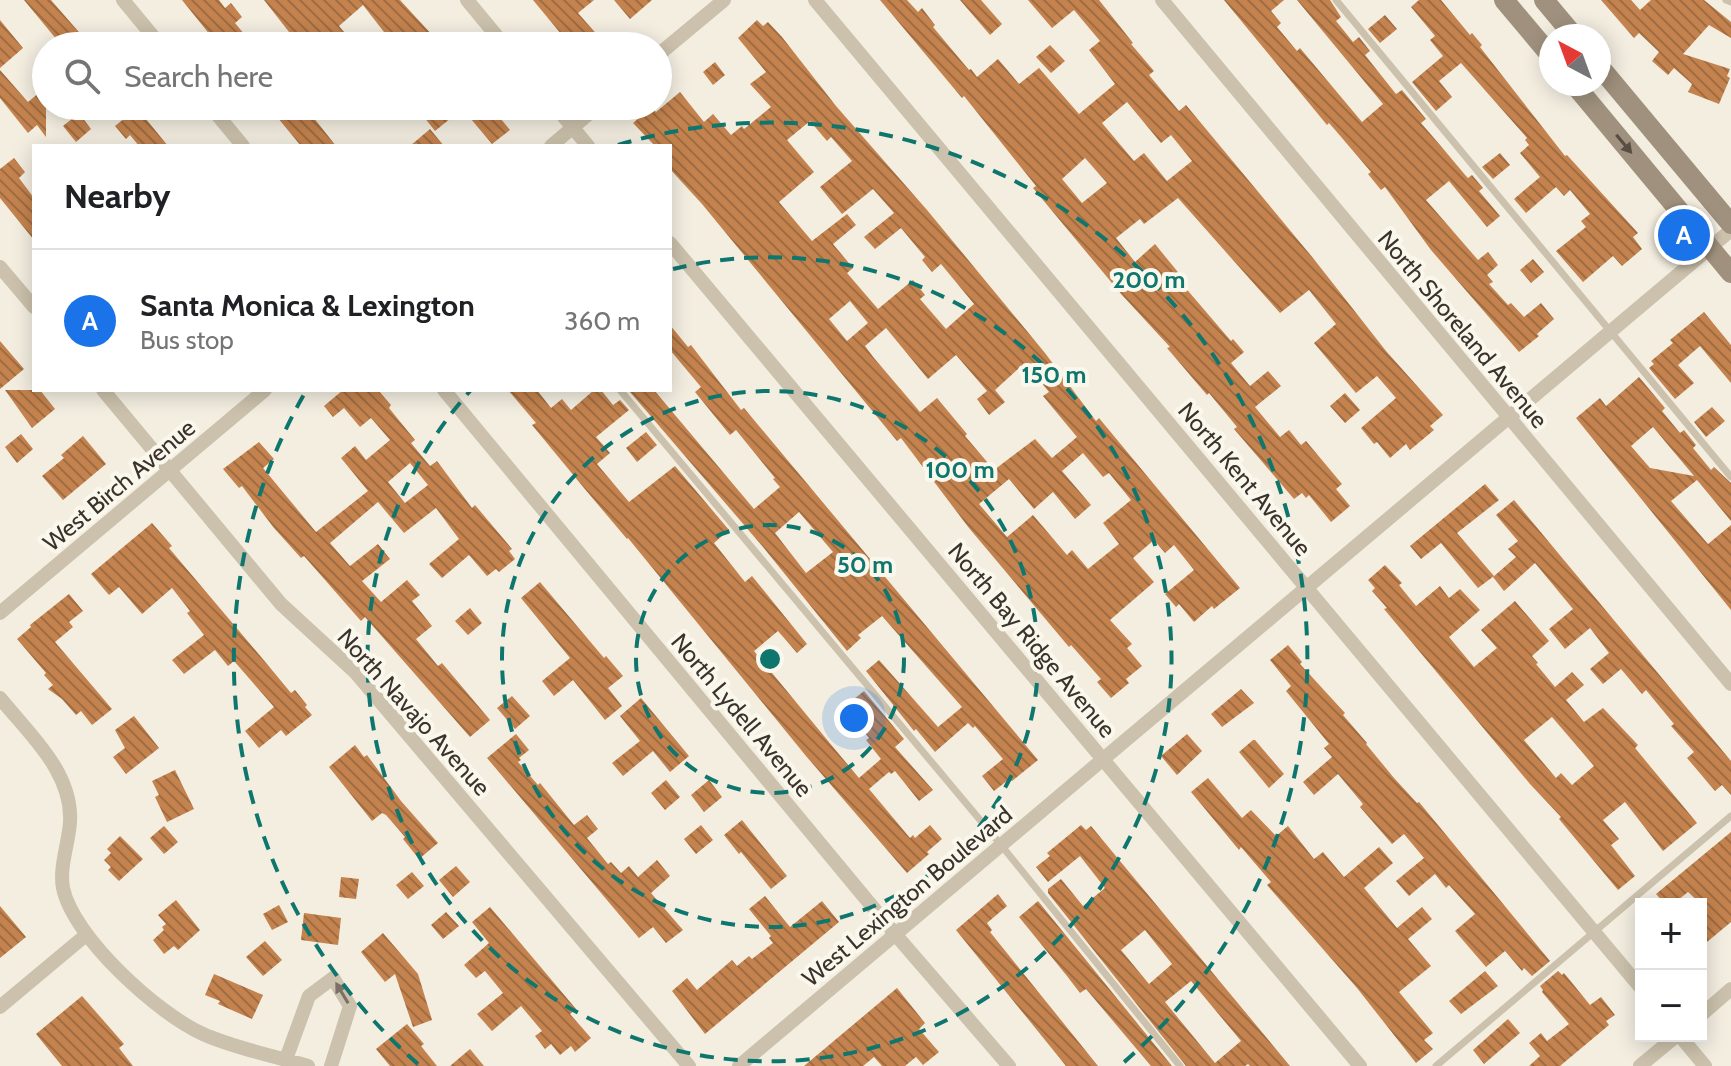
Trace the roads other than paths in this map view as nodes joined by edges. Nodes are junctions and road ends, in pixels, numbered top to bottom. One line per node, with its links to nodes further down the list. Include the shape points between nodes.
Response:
1 (123, 0): 10 (street)
2 (467, 0): 11 (street)
3 (724, 0): 13 (street)
4 (815, 0): 38 (street, North Kent Avenue)
5 (1162, 0): 35 (street, North Shoreland Avenue)
6 (1336, 0): 30 (lane)
7 (1504, 0): 12 (street)
8 (1544, 0): 9 (street)
9 (1564, 24)
10 (149, 32)
11 (493, 32)
12 (1539, 42)
13 (672, 43)
14 (1611, 80): 23 (street)
15 (1584, 96): 26 (street, one-way to 26)
16 (222, 120): 20 (street)
17 (567, 120): 19 (street)
18 (581, 120): 19 (street)
19 (573, 127): 21 (street); 22 (street)
20 (241, 144)
21 (553, 144)
22 (586, 144)
23 (1731, 224)
24 (1731, 230): 26 (street, West Lexington Boulevard)
25 (672, 245): 42 (street, North Bay Ridge Avenue)
26 (1711, 248): 28 (street); 30 (street, West Lexington Boulevard)
27 (0, 267): 29 (street)
28 (1731, 273)
29 (32, 305)
30 (1611, 332): 35 (street, West Lexington Boulevard); 37 (lane)
31 (105, 392): 36 (street, North Navajo Avenue)
32 (263, 392): 36 (street, West Birch Avenue)
33 (446, 392): 46 (street, North Lydell Avenue)
34 (622, 392): 44 (lane)
35 (1509, 419): 38 (street, West Lexington Boulevard); 40 (street, North Shoreland Avenue)
36 (171, 471): 39 (street, West Birch Avenue); 57 (street, North Navajo Avenue, via 281,604 355,672)
37 (1731, 477)
38 (1308, 588): 42 (street, West Lexington Boulevard); 45 (street, North Kent Avenue)
39 (0, 613)
40 (1731, 684)
41 (0, 698): 47 (street, via 52,762 66,788 71,808 62,881)
42 (1104, 760): 44 (street, West Lexington Boulevard); 61 (street, North Bay Ridge Avenue)
43 (1731, 816): 45 (lane)
44 (1001, 845): 46 (street, West Lexington Boulevard); 60 (lane)
45 (1595, 931): 48 (street, North Kent Avenue); 62 (lane)
46 (895, 934): 58 (street, West Lexington Boulevard); 59 (street, North Lydell Avenue)
47 (86, 935): 50 (street); 54 (street, via 132,984 202,1034)
48 (1635, 981)
49 (1731, 989): 51 (street)
50 (0, 1007)
51 (1707, 1010)
52 (1670, 1042): 63 (street)
53 (1683, 1042): 64 (street)
54 (286, 1059): 55 (street); 56 (street, one-way to 54, via 350,1006 333,978 309,996)
55 (308, 1066)
56 (331, 1066)
57 (689, 1066)
58 (739, 1066)
59 (1009, 1066)
60 (1180, 1066)
61 (1360, 1066)
62 (1436, 1066)
63 (1640, 1066)
64 (1705, 1066)

